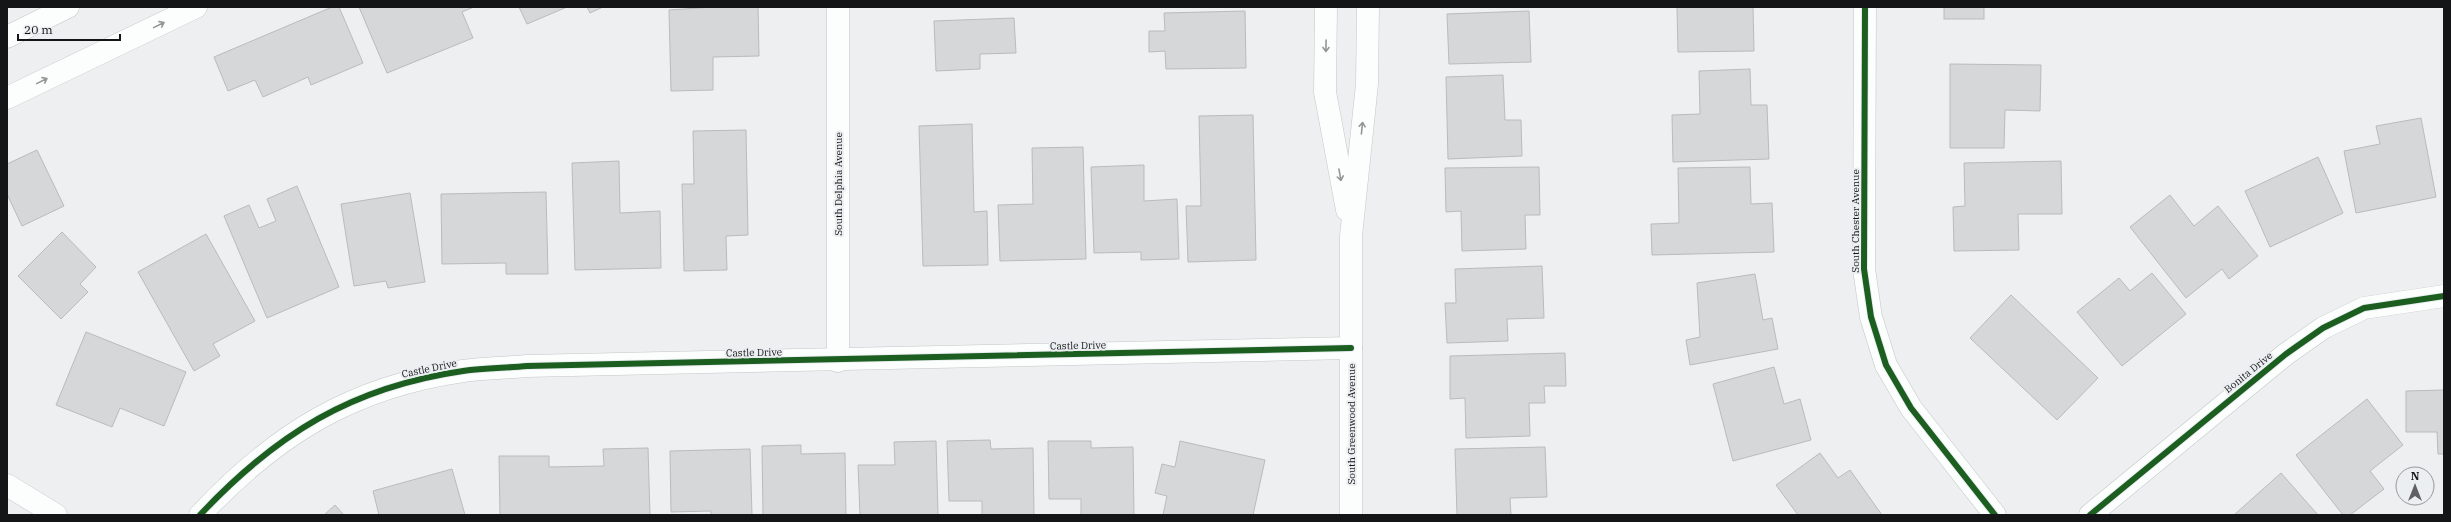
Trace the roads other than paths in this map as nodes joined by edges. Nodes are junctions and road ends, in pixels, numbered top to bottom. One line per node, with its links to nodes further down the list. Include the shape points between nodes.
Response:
1 (68, 7): 7 (street)
2 (196, 7): 8 (street, one-way to 2)
3 (838, 7): 12 (street, South Delphia Avenue)
4 (1326, 7): 9 (street, South Greenwood Avenue, one-way to 9, via 1325,92)
5 (1368, 7): 9 (street, South Greenwood Avenue, one-way to 5, via 1367,84)
6 (1865, 7): 17 (street, South Chester Avenue, via 1864,269 1871,317 1886,365 1911,408)
7 (7, 37)
8 (7, 98)
9 (1351, 236): 11 (street, South Greenwood Avenue)
10 (2444, 296): 18 (street, Bonita Drive, via 2364,308 2323,328 2286,354)
11 (1351, 348): 12 (street, Castle Drive); 16 (street, South Greenwood Avenue)
12 (838, 361): 15 (street, Castle Drive, via 527,366 464,370 411,381 359,398 312,421 276,444)
13 (7, 485): 14 (street)
14 (56, 515)
15 (200, 515)
16 (1351, 515)
17 (1996, 515)
18 (2090, 515)

